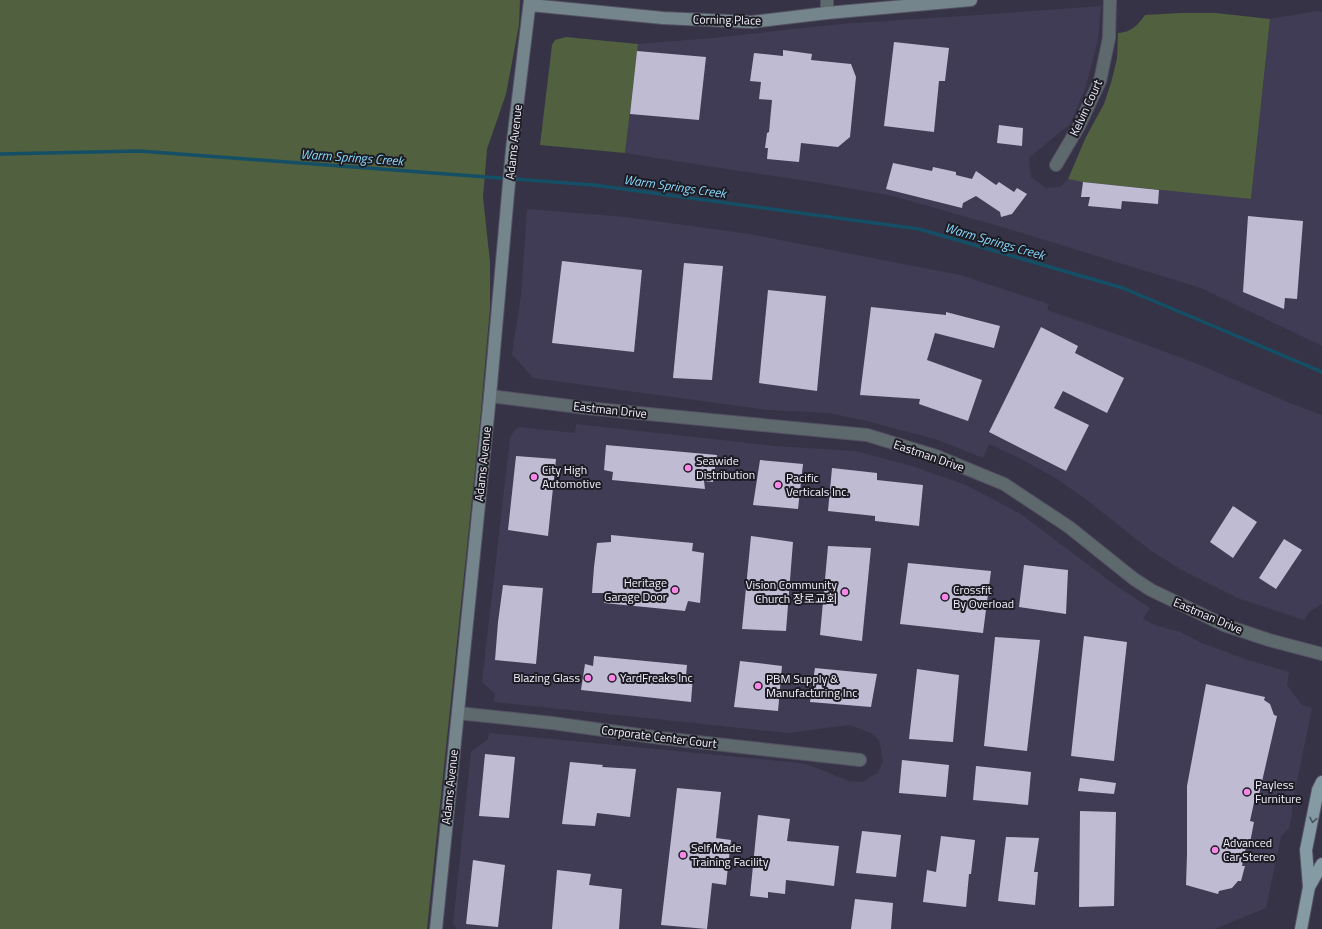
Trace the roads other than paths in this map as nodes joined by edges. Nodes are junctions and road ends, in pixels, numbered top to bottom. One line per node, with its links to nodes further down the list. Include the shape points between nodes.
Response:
1 (827, 0): 5 (street)
2 (971, 0): 5 (street, Corning Place)
3 (1110, 0): 6 (street, Kelvin Court, via 1109,38 1100,81 1079,126)
4 (530, 3): 5 (street, Corning Place, via 663,18 752,22); 7 (street, Adams Avenue, via 512,149)
5 (827, 13)
6 (1056, 165)
7 (490, 396): 8 (street, Eastman Drive, via 586,408 867,435 936,456 1004,484 1069,527 1150,590 1224,625); 9 (street, Adams Avenue)
8 (1322, 654)
9 (458, 713): 10 (street, Corporate Center Court); 14 (street, Adams Avenue)
10 (860, 760)
11 (1322, 782): 13 (main road, one-way to 13, via 1318,790 1306,850)
12 (1322, 864): 13 (main road)
13 (1308, 887): 15 (main road)
14 (436, 929)
15 (1301, 929)

